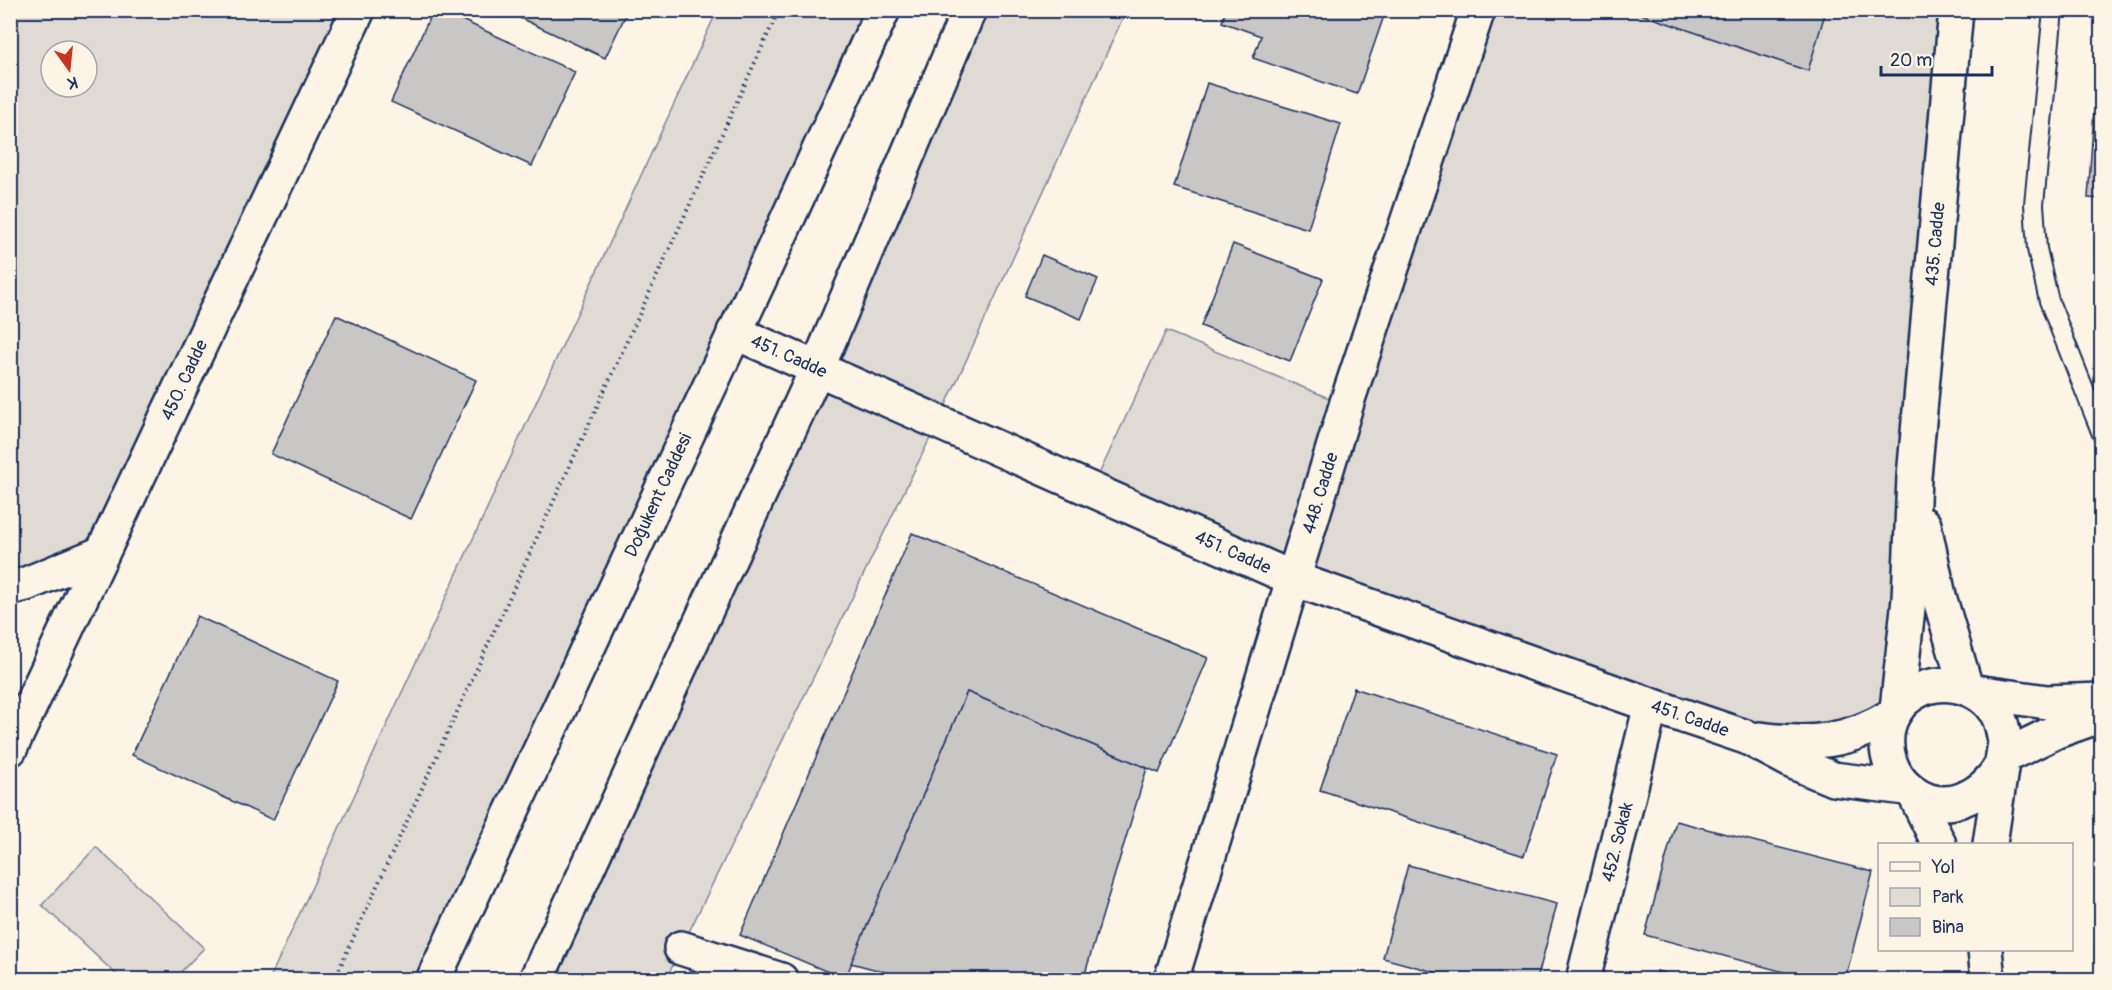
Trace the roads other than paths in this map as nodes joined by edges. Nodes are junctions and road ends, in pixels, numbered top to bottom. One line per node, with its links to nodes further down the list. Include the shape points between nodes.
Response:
1 (358, 10): 11 (street, 450. Cadde)
2 (883, 10): 7 (street, Doğukent Caddesi)
3 (969, 10): 8 (street)
4 (1478, 10): 12 (street, 448. Cadde, via 1348,396)
5 (1956, 10): 10 (street, 435. Cadde)
6 (2053, 10): 9 (lane, via 2034,204 2037,249 2049,301)
7 (734, 332): 8 (street, 451. Cadde); 26 (street, Doğukent Caddesi)
8 (817, 369): 12 (street, 451. Cadde); 27 (street)
9 (2102, 434)
10 (1914, 477): 14 (street, via 1939,596); 17 (street, via 1908,599)
11 (102, 553): 13 (street); 20 (street, 450. Cadde)
12 (1294, 579): 16 (street, 451. Cadde); 29 (street, 448. Cadde)
13 (10, 588)
14 (1971, 690): 15 (street, via 2047,702); 17 (street, via 1947,684 1928,686 1911,695); 21 (street, via 1988,701 1997,713 2005,742)
15 (2102, 700)
16 (1651, 705): 19 (street, 451. Cadde); 30 (street, 452. Sokak)
17 (1895, 712): 19 (street, via 1853,735 1822,741 1788,743); 22 (street, via 1886,745 1889,761 1896,776)
18 (2102, 716): 21 (street, via 2057,731)
19 (1746, 737): 22 (street, via 1833,779)
20 (10, 749)
21 (2002, 761): 22 (street, via 1983,789 1957,801 1929,800); 24 (street)
22 (1911, 791): 23 (street)
23 (1938, 843)
24 (1990, 843)
25 (681, 948): 28 (street)
26 (433, 980)
27 (536, 980)
28 (781, 980)
29 (1171, 980)
30 (1583, 980)

